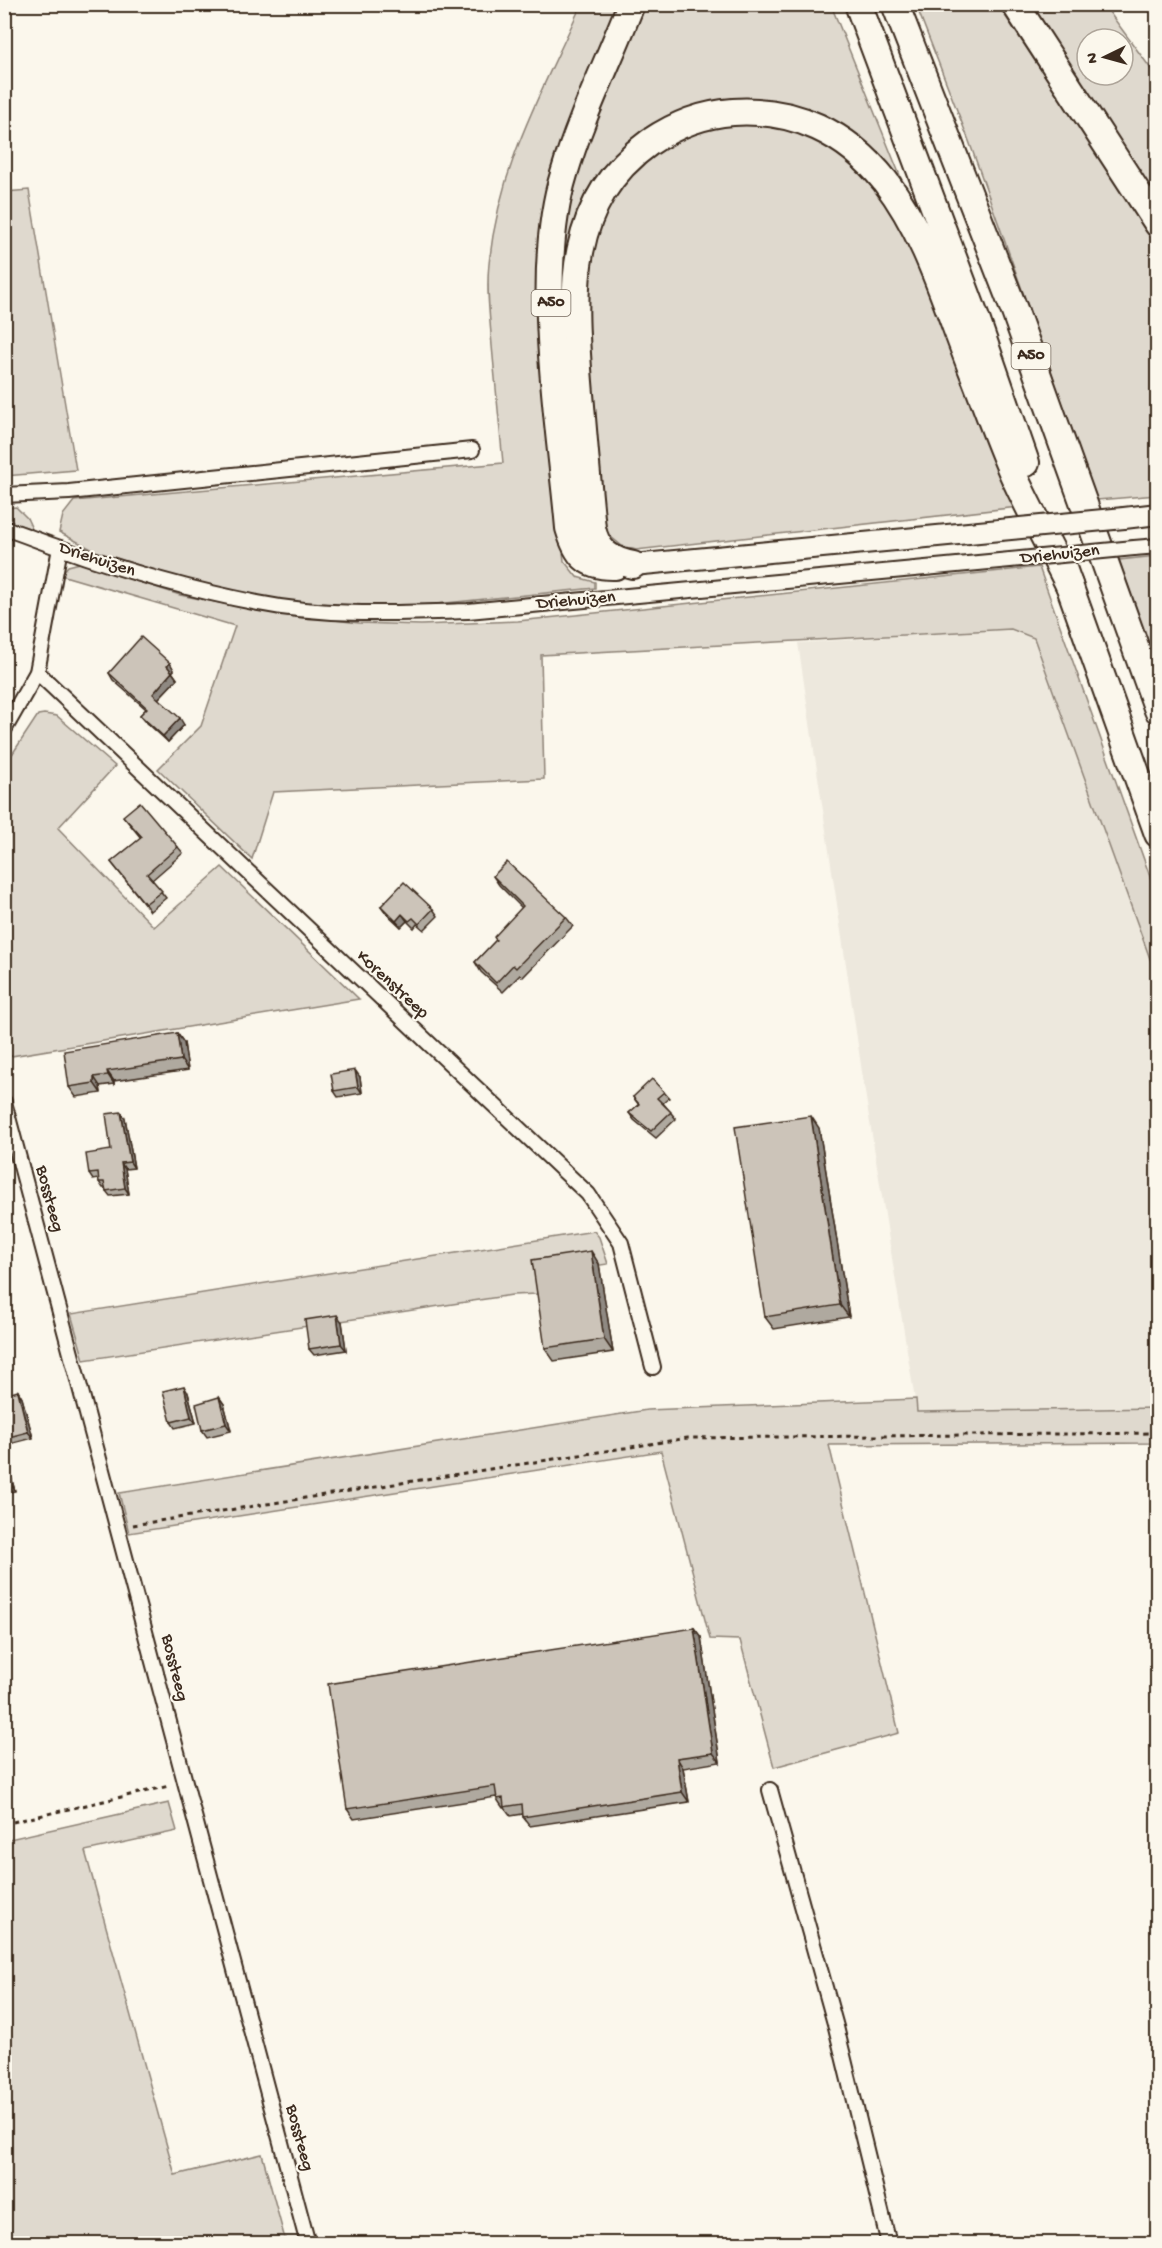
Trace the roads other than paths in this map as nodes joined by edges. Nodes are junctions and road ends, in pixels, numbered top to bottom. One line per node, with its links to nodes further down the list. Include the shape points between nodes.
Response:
1 (631, 4): 12 (highway, A50, via 563,176 555,219 550,294 572,536 591,564)
2 (858, 4): 13 (highway, A50, via 975,315)
3 (895, 4): 15 (highway, A50, via 1015,312)
4 (1015, 4): 5 (highway)
5 (1158, 224)
6 (472, 450): 7 (street, via 69,492)
7 (4, 495)
8 (1158, 514): 12 (main road, Driehuizen, bridge)
9 (4, 528): 11 (street, Driehuizen)
10 (1158, 546): 11 (street, Driehuizen, bridge, via 468,611 378,614 261,604 161,580)
11 (60, 548): 14 (street)
12 (633, 565): 13 (highway, A50, via 603,554 592,528 575,324 579,251 587,222 603,191 640,149 697,118 749,111 795,117 829,131 870,163 900,203 929,262 1014,475)
13 (1069, 585): 17 (highway, A50)
14 (37, 672): 16 (street); 19 (street, Korenstreep, via 588,1194 621,1243)
15 (1158, 710)
16 (4, 730)
17 (1158, 834)
18 (4, 1102): 21 (street, Bossteeg)
19 (653, 1367)
20 (770, 1791): 22 (street, via 836,2027)
21 (308, 2244)
22 (889, 2244)

